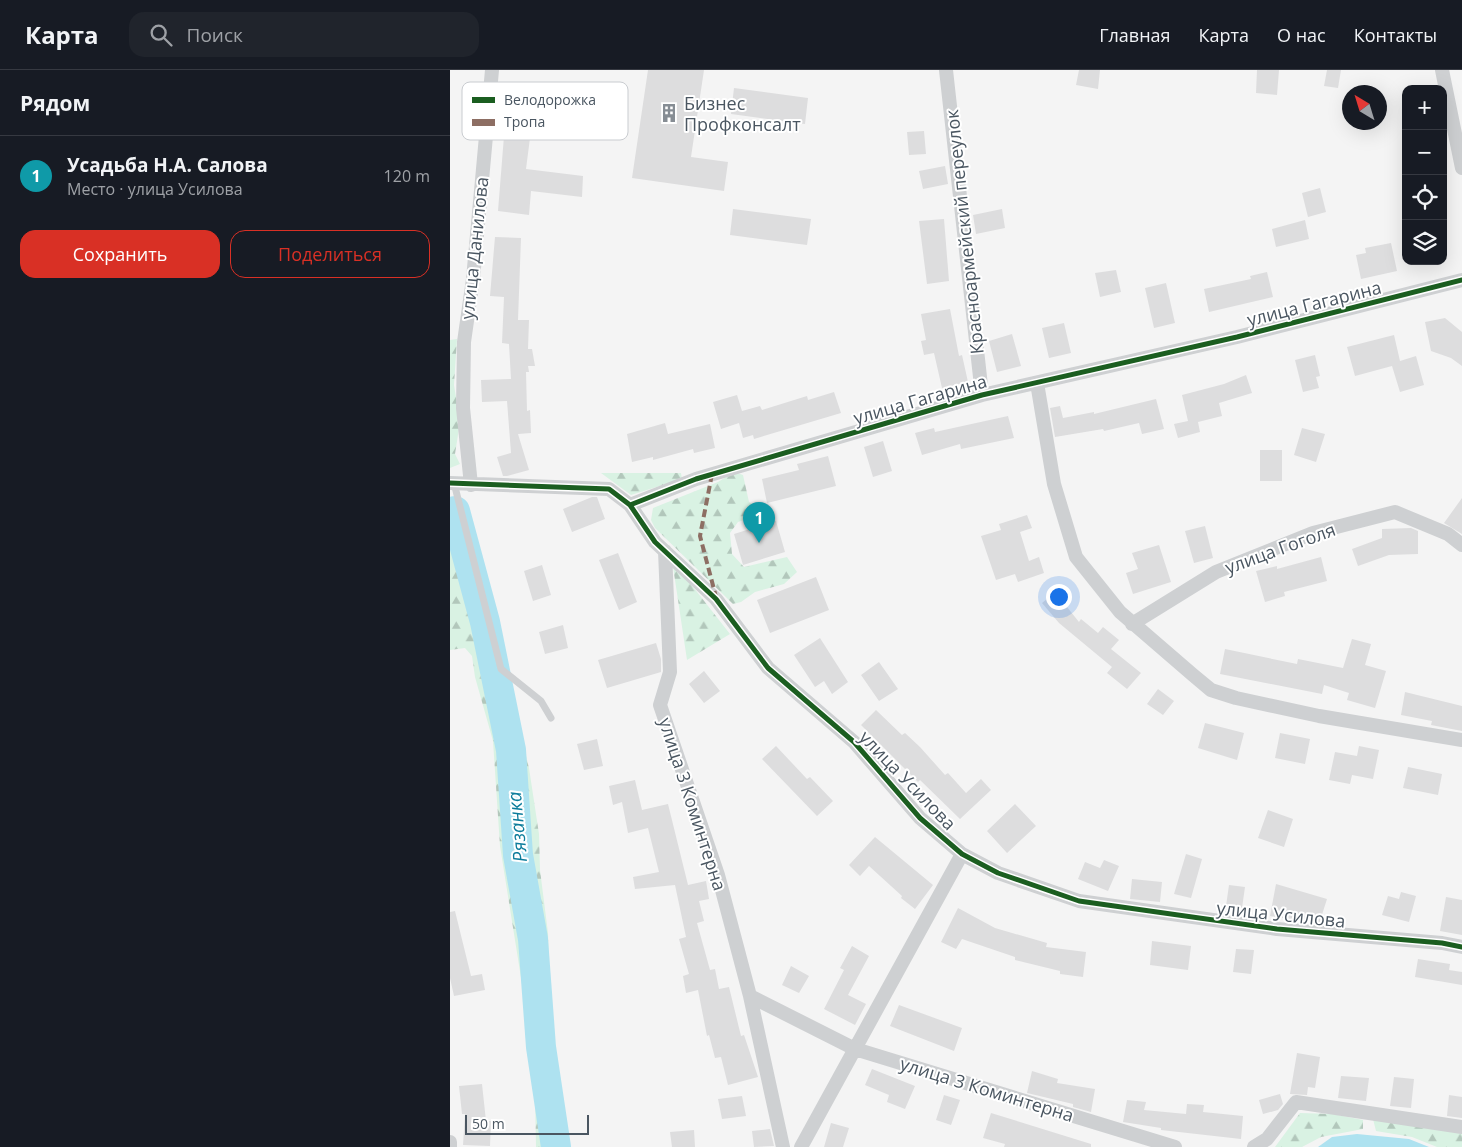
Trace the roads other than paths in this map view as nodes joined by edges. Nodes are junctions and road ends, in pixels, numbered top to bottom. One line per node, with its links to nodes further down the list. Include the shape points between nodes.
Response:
1 (946, 70): 7 (street, Красноармейский переулок)
2 (1442, 70): 4 (street)
3 (486, 140): 9 (street, улица Данилова, via 464,342 463,408)
4 (1462, 168)
5 (1462, 280): 6 (street, улица Гагарина)
6 (1037, 383): 7 (street, улица Гагарина); 13 (street, via 1054,484 1076,557)
7 (982, 395): 10 (street, улица Гагарина, via 696,479)
8 (452, 482): 9 (street); 14 (lane, via 501,669 541,701)
9 (471, 485): 10 (street, via 609,489)
10 (630, 505): 12 (street, улица Усилова, via 655,542)
11 (1462, 545): 13 (street, улица Гоголя, via 1448,534 1395,512 1313,533 1216,572)
12 (665, 551): 16 (street, улица Усилова, via 716,599 768,668 854,742 920,818); 18 (street, улица 3 Коминтерна, via 670,672 660,705 718,875)
13 (1132, 624): 15 (street, via 1211,690 1319,716)
14 (551, 718)
15 (1462, 740)
16 (962, 854): 17 (street, улица Усилова, via 998,873 1079,901 1277,929); 19 (street)
17 (1462, 947)
18 (750, 996): 19 (street, улица 3 Коминтерна); 23 (street, улица 3 Коминтерна)
19 (855, 1048): 24 (street); 25 (street, улица 3 Коминтерна)
20 (1462, 1127): 26 (street, via 1296,1102 1268,1139)
21 (450, 1142): 22 (street)
22 (450, 1147)
23 (783, 1147)
24 (801, 1147)
25 (1175, 1147)
26 (1254, 1147)

